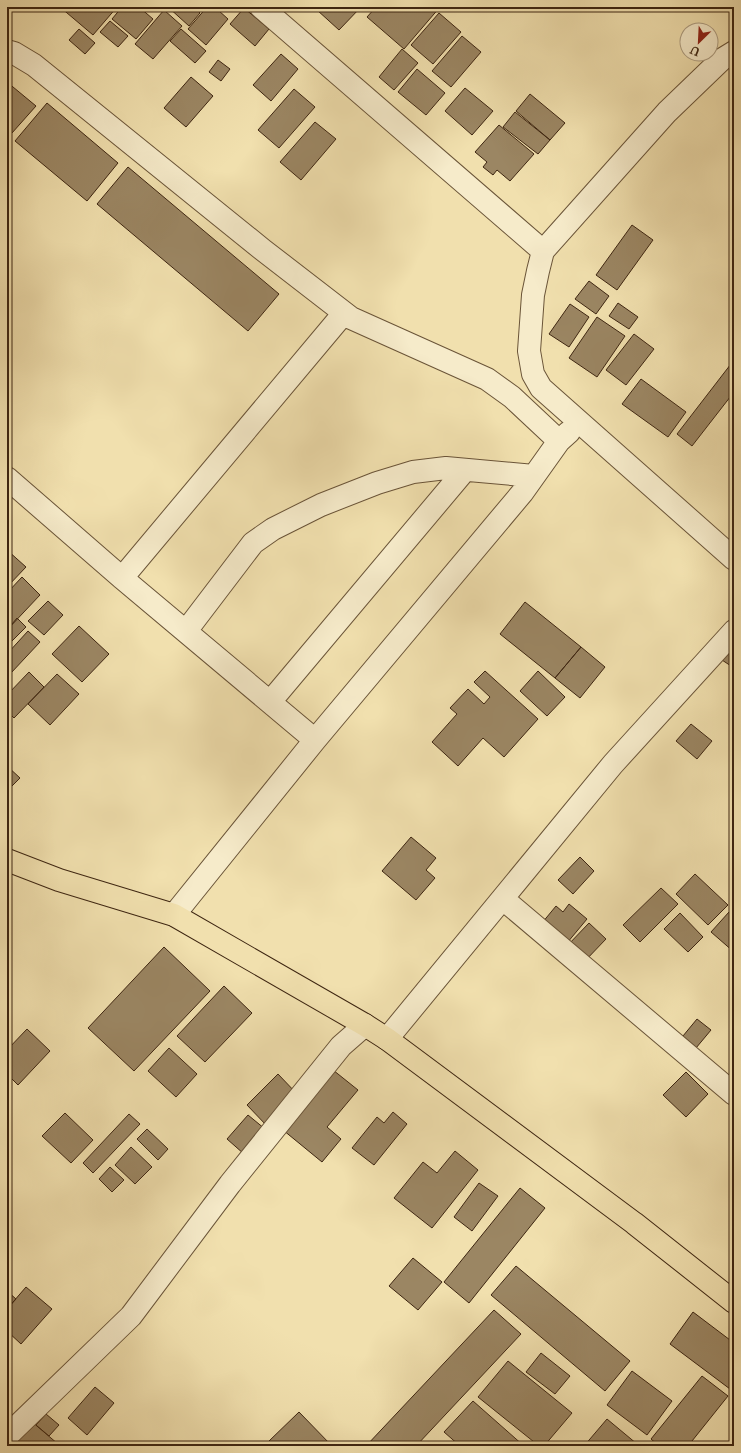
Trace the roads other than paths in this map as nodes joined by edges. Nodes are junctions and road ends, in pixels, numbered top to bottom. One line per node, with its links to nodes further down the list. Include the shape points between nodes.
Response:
1 (262, 7): 4 (street)
2 (7, 52): 5 (street, via 14,53 34,65)
3 (734, 52): 4 (street, via 721,60 667,112)
4 (543, 251): 6 (street, via 533,295 528,351 533,374 541,388)
5 (344, 313): 7 (street, via 487,379 512,397); 12 (street)
6 (581, 422): 7 (street); 11 (street)
7 (559, 441): 9 (street)
8 (465, 470): 9 (street); 13 (street, via 446,468 413,472 377,483 321,505 273,529 253,543); 15 (street)
9 (534, 476): 16 (street)
10 (7, 478): 12 (street)
11 (734, 559)
12 (122, 578): 13 (street)
13 (186, 631): 15 (street)
14 (734, 631): 18 (street, via 614,764)
15 (270, 702): 16 (street)
16 (315, 740): 19 (street)
17 (7, 860): 19 (main road, via 59,880)
18 (502, 899): 21 (street); 22 (street)
19 (174, 915): 20 (main road)
20 (365, 1025): 21 (main road); 24 (street, via 341,1046 230,1184 131,1316)
21 (387, 1039): 23 (main road, via 634,1223)
22 (734, 1094)
23 (734, 1302)
24 (7, 1436)

